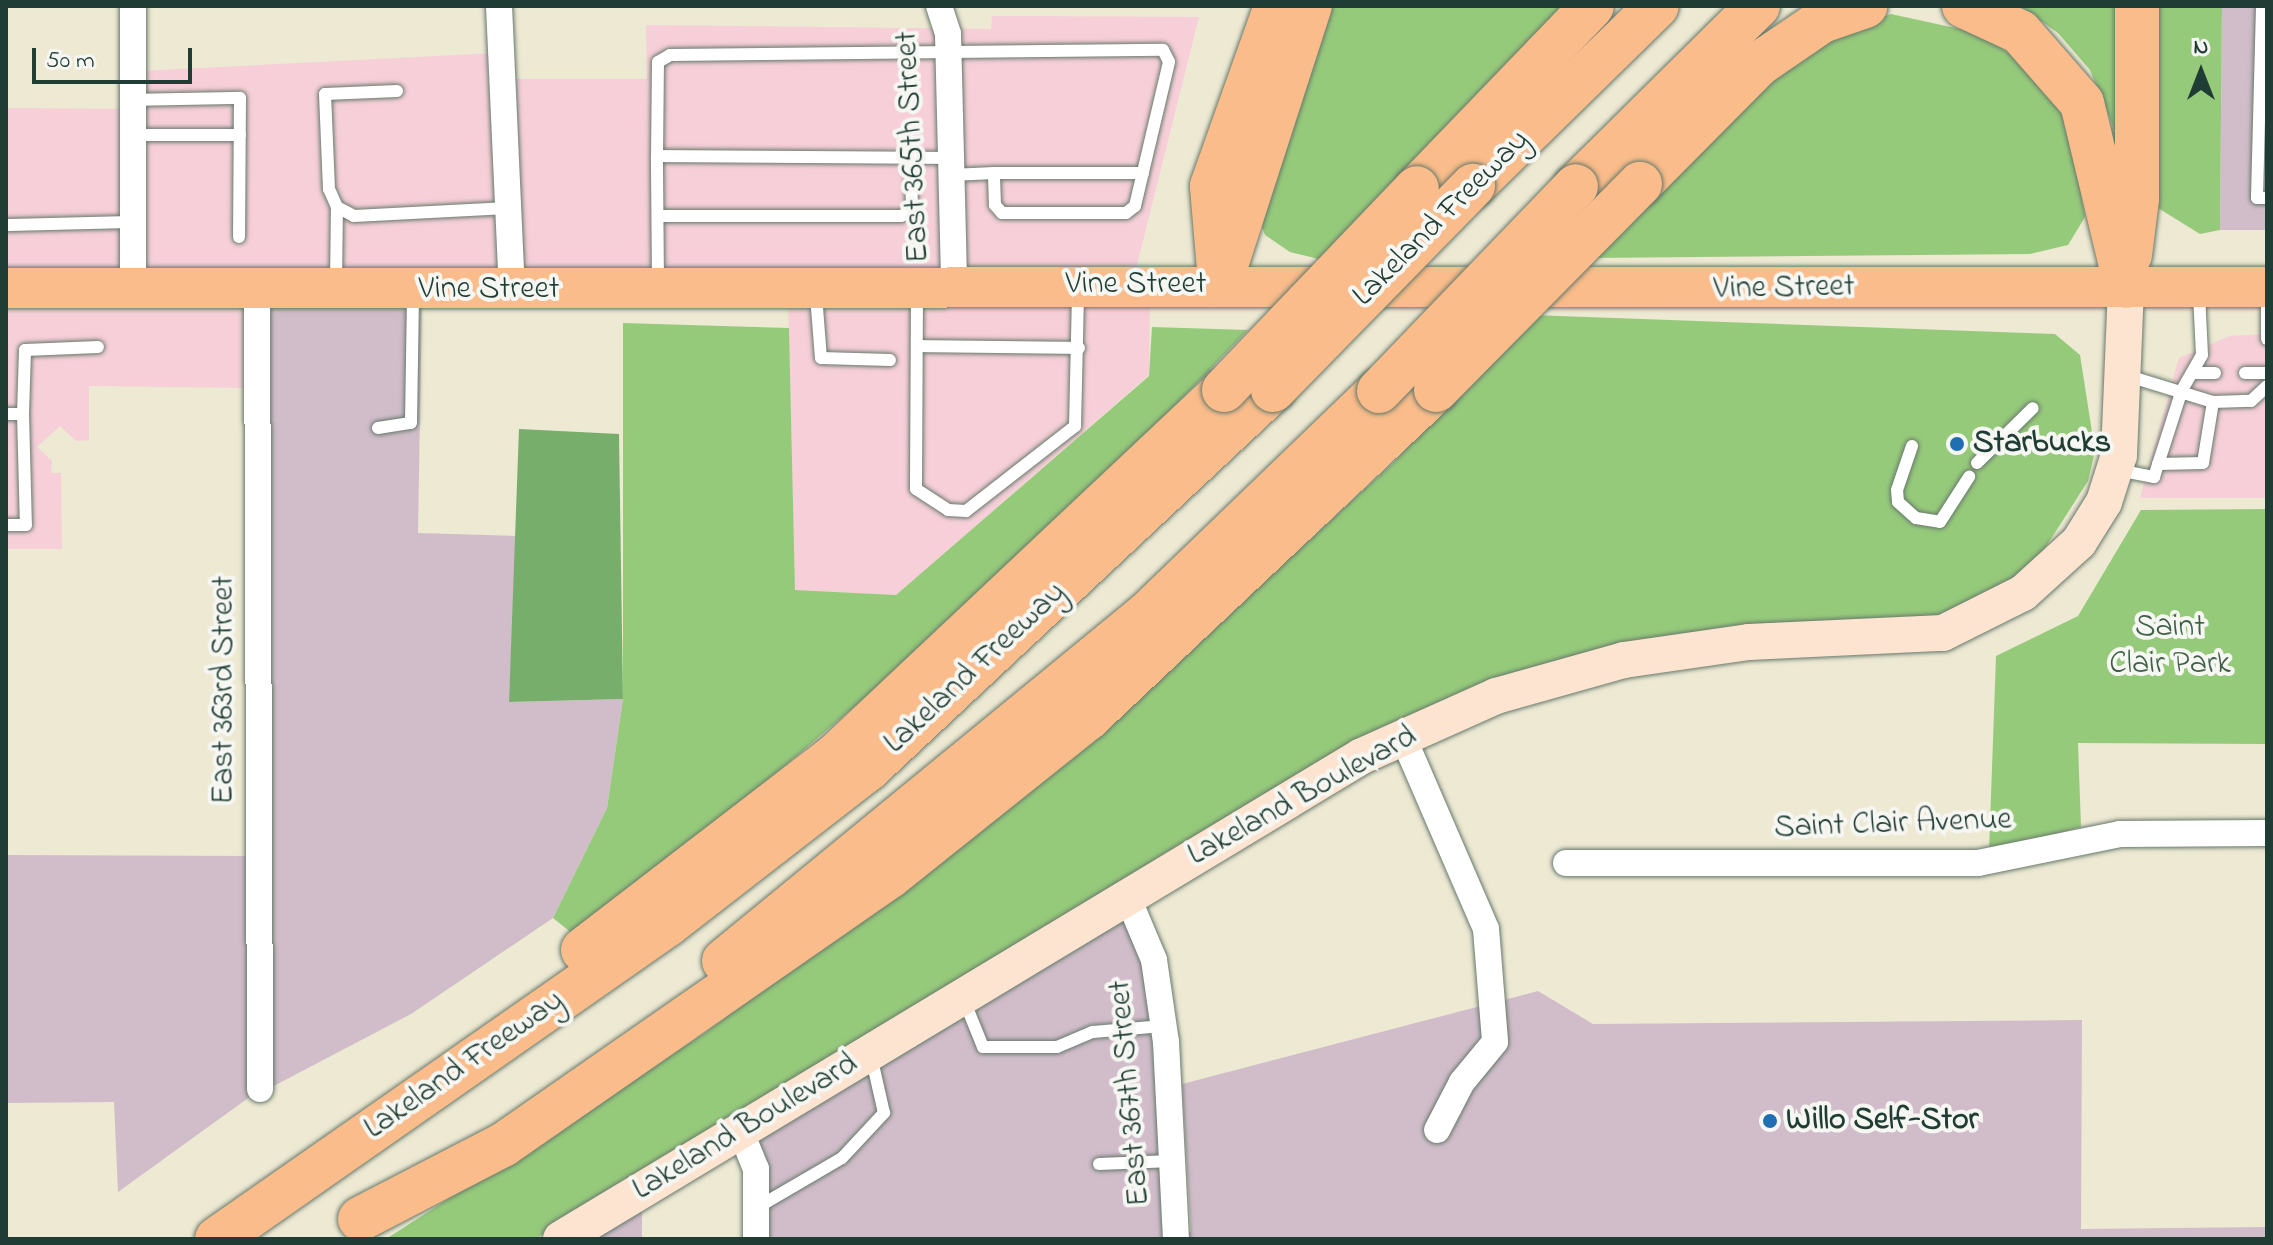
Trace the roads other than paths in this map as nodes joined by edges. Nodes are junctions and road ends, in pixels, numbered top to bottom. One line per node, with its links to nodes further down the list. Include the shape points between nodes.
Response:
1 (133, 6): 16 (street)
2 (499, 6): 26 (street)
3 (939, 6): 14 (street, East 365th Street)
4 (961, 6): 14 (street)
5 (1276, 6): 31 (highway, via 1212,186)
6 (1310, 6): 31 (highway)
7 (1592, 6): 75 (highway, bridge, via 1224,390 835,756 566,963)
8 (1657, 6): 75 (highway, Lakeland Freeway, bridge, via 1273,390 867,770 667,925)
9 (1758, 6): 82 (highway, Lakeland Freeway, bridge, via 1379,391 1147,614 672,1003)
10 (1865, 6): 82 (highway, bridge, via 1822,21 1759,64 1436,390 1087,719 890,876 503,1145)
11 (1964, 6): 34 (highway, via 2020,32 2082,103)
12 (2137, 6): 34 (highway, via 2137,199)
13 (2262, 6): 24 (lane, via 2257,198)
14 (948, 45): 19 (lane, via 670,55 658,62); 21 (street, East 365th Street); 23 (lane, via 1163,50 1169,62)
15 (397, 91): 25 (lane, via 325,94 329,189)
16 (133, 100): 17 (street); 18 (lane, via 240,98)
17 (133, 135): 18 (lane); 28 (street)
18 (240, 135): 30 (lane)
19 (657, 156): 20 (lane); 27 (lane)
20 (911, 157): 21 (lane); 27 (lane, via 912,210 901,216)
21 (951, 166): 22 (lane); 33 (street, East 365th Street)
22 (994, 173): 23 (lane); 23 (lane, via 995,205 1002,213 1126,213 1135,206)
23 (1143, 173)
24 (2267, 198)
25 (337, 207): 26 (lane, via 354,216); 40 (lane)
26 (508, 208): 42 (street)
27 (658, 216): 44 (lane)
28 (133, 222): 29 (lane); 38 (street)
29 (6, 225)
30 (239, 237)
31 (1220, 284): 32 (main road, Vine Street); 34 (main road, Vine Street)
32 (1078, 285): 33 (main road, Vine Street); 48 (lane)
33 (936, 286): 36 (main road, Vine Street); 46 (lane)
34 (2126, 286): 35 (main road, Vine Street); 54 (street, Lakeland Boulevard)
35 (2198, 286): 43 (main road, Vine Street); 50 (lane, via 2202,355)
36 (816, 287): 44 (main road, Vine Street); 49 (lane, via 821,358)
37 (6, 288): 38 (main road, Vine Street)
38 (133, 288): 39 (main road, Vine Street)
39 (257, 290): 40 (main road, Vine Street); 76 (street, East 363rd Street)
40 (336, 290): 41 (main road, Vine Street)
41 (413, 290): 42 (main road, Vine Street); 61 (lane, via 411,423)
42 (512, 290): 44 (main road, Vine Street)
43 (2267, 290): 45 (lane)
44 (658, 291)
45 (2267, 339)
46 (917, 346): 48 (lane); 48 (lane, via 916,489 948,510 966,511 1075,426)
47 (98, 347): 60 (lane, via 25,350)
48 (1079, 348)
49 (890, 360)
50 (2192, 373): 51 (lane); 56 (lane)
51 (2215, 373)
52 (2245, 373): 53 (lane)
53 (2267, 373)
54 (2122, 374): 56 (lane); 65 (street, Lakeland Boulevard)
55 (2267, 386): 57 (lane, via 2251,401)
56 (2182, 390): 57 (lane); 64 (lane)
57 (2213, 402): 64 (lane, via 2203,463)
58 (2033, 408): 63 (lane)
59 (6, 414): 60 (lane)
60 (23, 414): 67 (lane, via 26,525)
61 (378, 428)
62 (1912, 446): 66 (lane, via 1897,490 1898,502 1916,518 1940,522)
63 (1977, 463)
64 (2158, 464): 65 (lane, via 2154,477)
65 (2115, 469): 68 (street, Lakeland Boulevard, via 2104,502 2050,571 1985,616 1943,633 1749,642 1624,660 1496,696)
66 (1969, 477)
67 (6, 525)
68 (1403, 737): 71 (street, Lakeland Boulevard); 77 (street, via 1486,929 1495,1042 1462,1082)
69 (2267, 833): 70 (street, Saint Clair Avenue, via 2120,834 1978,863)
70 (1566, 863)
71 (1128, 898): 72 (street, Lakeland Boulevard); 73 (street, East 367th Street, via 1154,960)
72 (963, 997): 73 (lane, via 983,1047 1057,1047 1093,1032); 74 (street, Lakeland Boulevard)
73 (1163, 1026): 79 (street, East 367th Street)
74 (869, 1053): 78 (street, Lakeland Boulevard); 81 (lane, via 884,1113 842,1158)
75 (446, 1076): 83 (highway, Lakeland Freeway)
76 (260, 1089)
77 (1437, 1130)
78 (741, 1132): 81 (street, via 756,1169); 84 (street, Lakeland Boulevard)
79 (1172, 1161): 80 (lane); 86 (street, East 367th Street)
80 (1099, 1164)
81 (756, 1208): 85 (street)
82 (346, 1229)
83 (217, 1239)
84 (561, 1239)
85 (756, 1239)
86 (1176, 1239)

